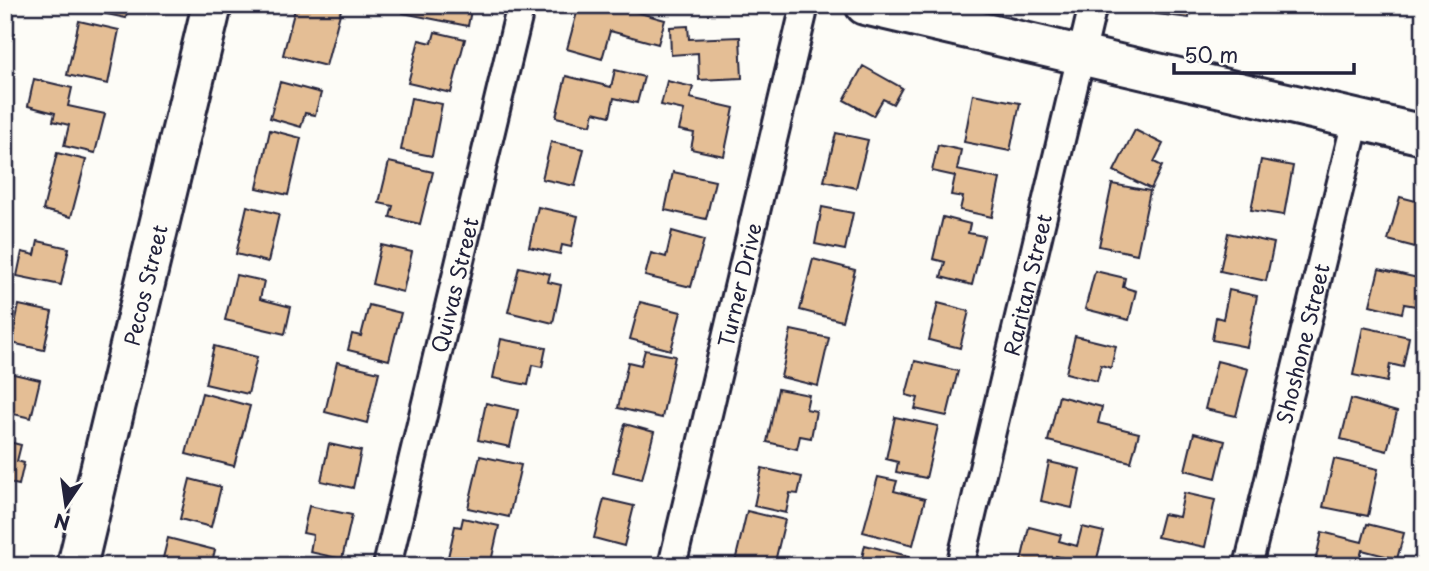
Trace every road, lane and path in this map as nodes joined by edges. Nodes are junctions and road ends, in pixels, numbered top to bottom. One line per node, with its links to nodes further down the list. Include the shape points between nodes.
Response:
1 (212, 5): 9 (main road, Pecos Street)
2 (521, 5): 10 (street, Quivas Street)
3 (805, 5): 11 (street, Turner Drive)
4 (865, 5): 6 (main road)
5 (1093, 5): 6 (street, Raritan Street)
6 (1081, 56): 7 (main road); 12 (street, Raritan Street)
7 (1356, 120): 8 (main road); 13 (street, Shoshone Street)
8 (1424, 135)
9 (77, 566)
10 (387, 566)
11 (673, 566)
12 (960, 566)
13 (1248, 566)

